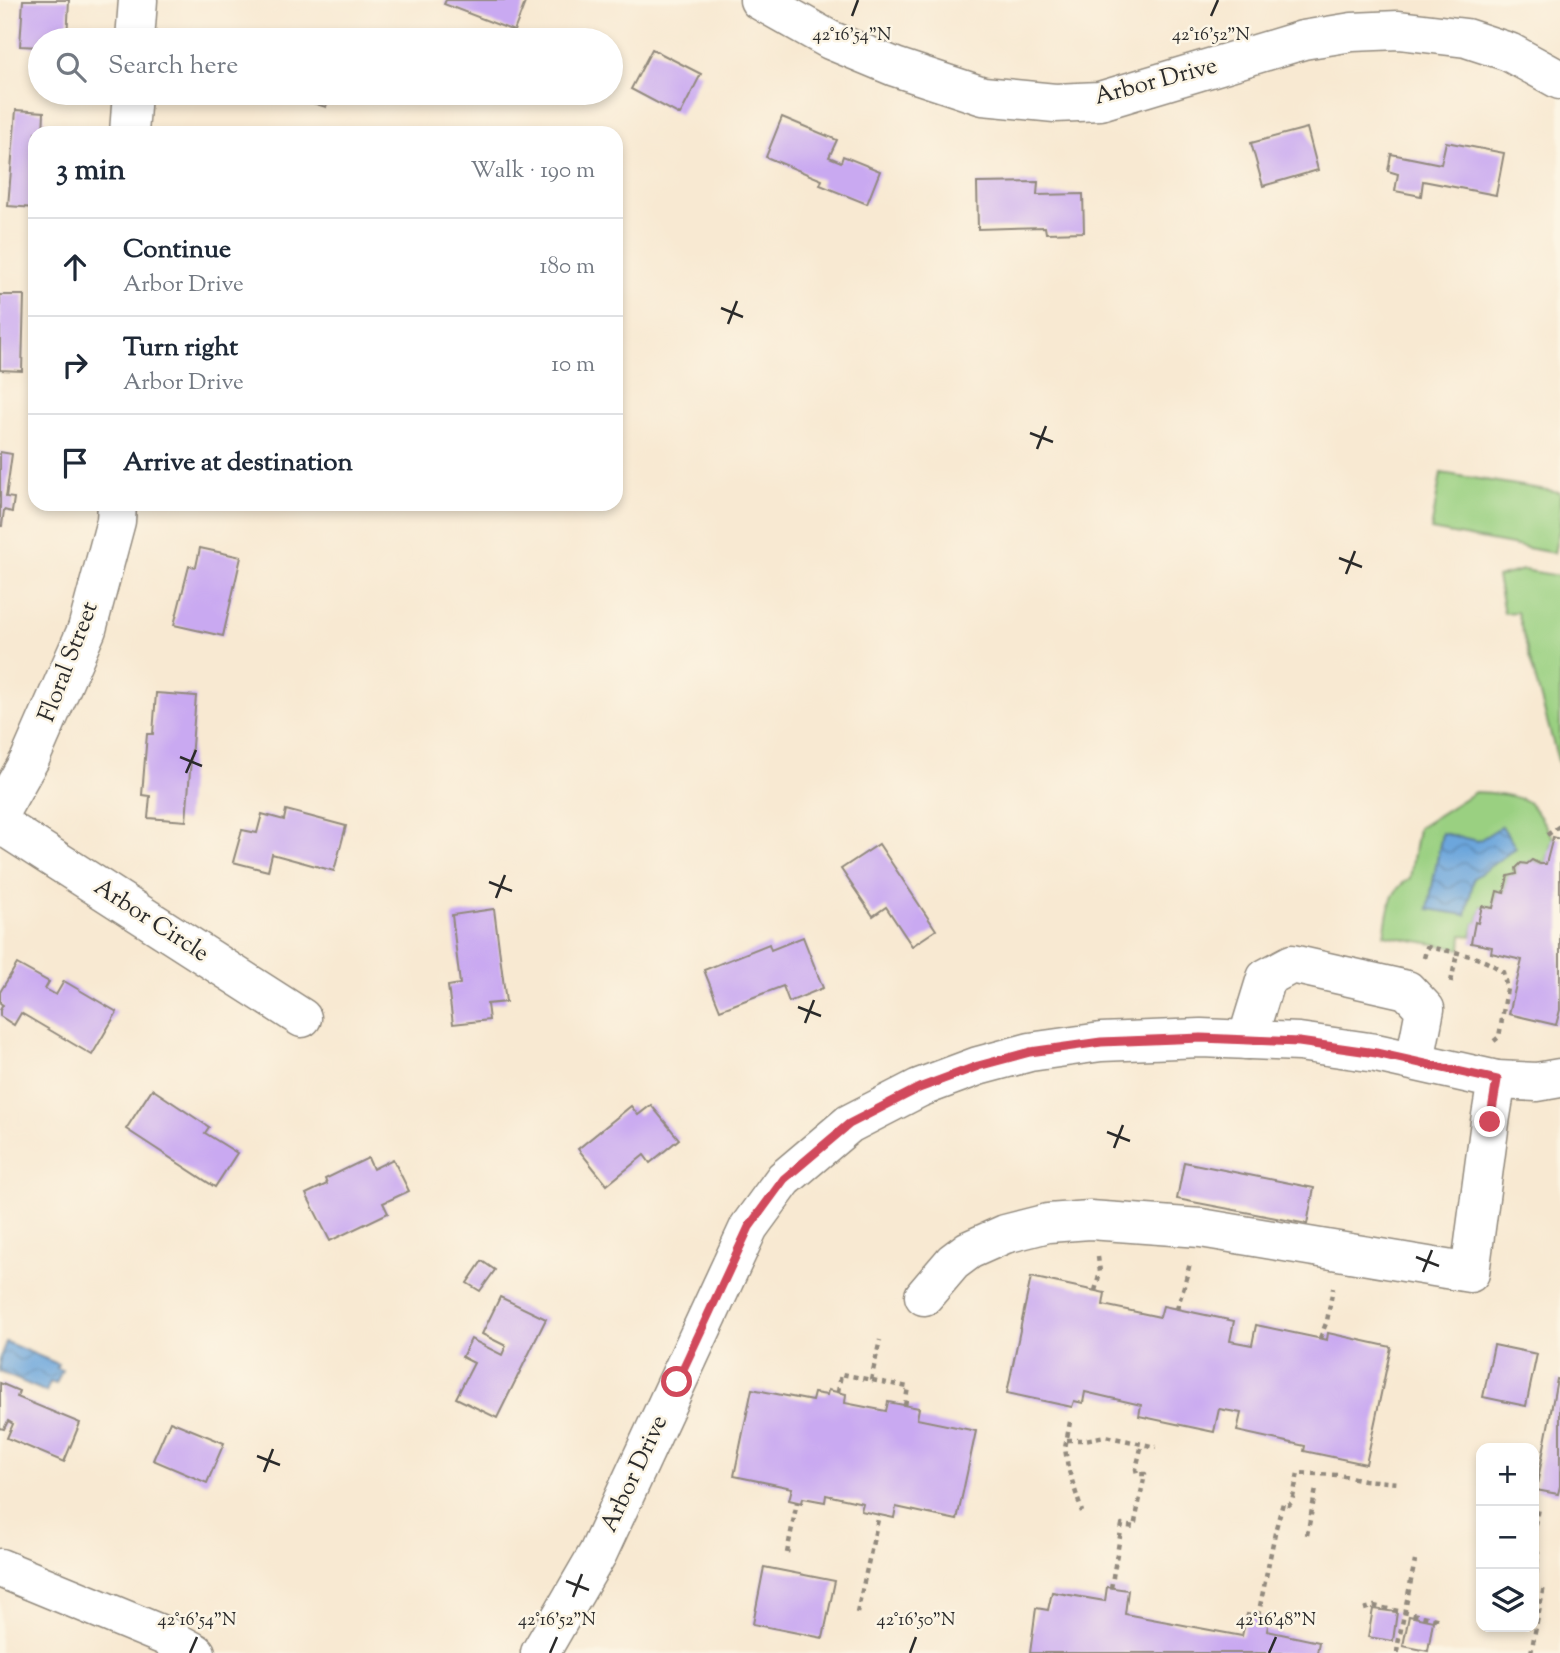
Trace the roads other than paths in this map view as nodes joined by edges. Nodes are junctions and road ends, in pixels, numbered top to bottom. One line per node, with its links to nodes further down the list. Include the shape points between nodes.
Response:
1 (138, 0): 3 (street)
2 (759, 0): 4 (street, Arbor Drive, via 830,40 983,96 1055,103 1100,101 1303,40 1399,30 1466,38 1509,52)
3 (136, 28)
4 (1560, 80)
5 (131, 105): 6 (street)
6 (130, 126)
7 (117, 511): 8 (street, Floral Street, via 87,629 30,759)
8 (0, 812)
9 (0, 824): 10 (street, Arbor Circle)
10 (302, 1018)
11 (1247, 1040): 12 (street, Arbor Drive, via 1299,1042); 12 (street, via 1266,978 1292,964 1406,990 1425,1009); 18 (street, Arbor Drive, via 1101,1042 1030,1052 978,1066 919,1088 849,1124 784,1179 749,1227 598,1553)
12 (1415, 1061): 13 (street, Arbor Drive)
13 (1492, 1063): 14 (street, Arbor Drive, via 1537,1082); 15 (street, via 1470,1273 1201,1228 1090,1220 1048,1223 969,1250)
14 (1560, 1077)
15 (924, 1296)
16 (0, 1568): 17 (street)
17 (196, 1653)
18 (540, 1653)

